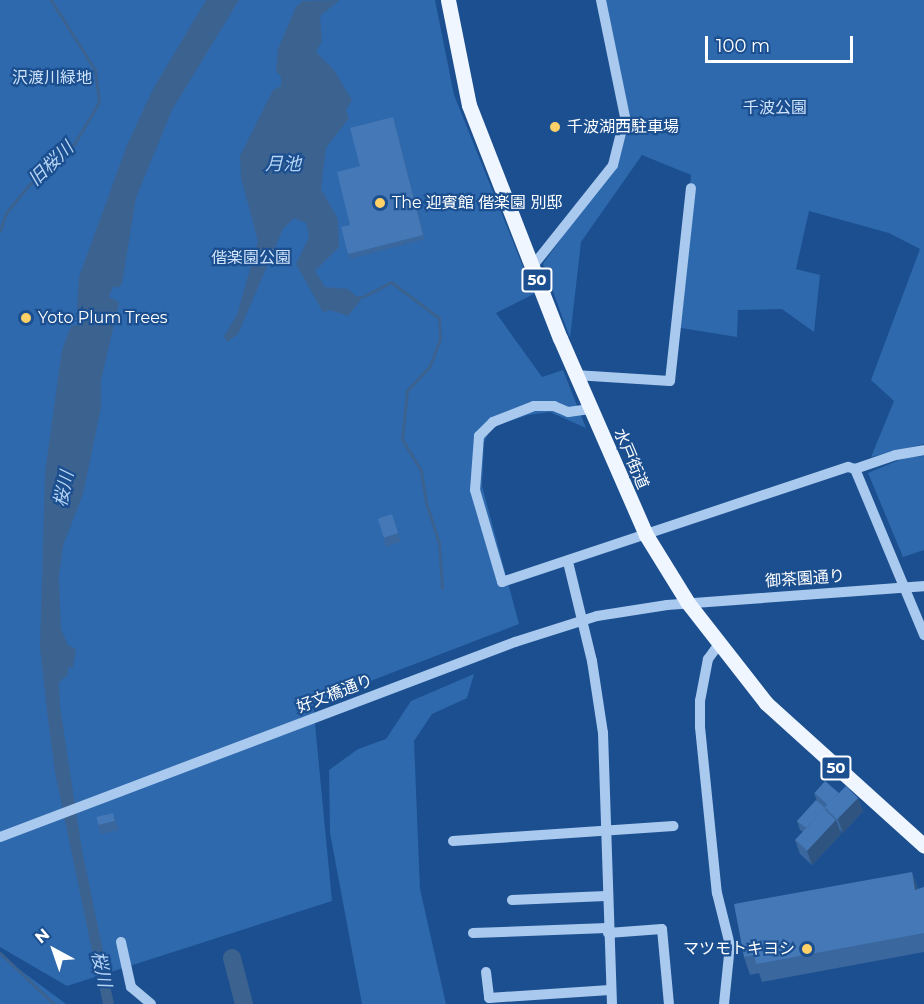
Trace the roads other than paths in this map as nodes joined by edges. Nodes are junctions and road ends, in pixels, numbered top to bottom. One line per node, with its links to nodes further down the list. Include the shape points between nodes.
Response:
1 (448, 0): 4 (main road, 水戸街道 / 50, via 470,105)
2 (601, 0): 4 (street, via 625,117 623,127 613,165)
3 (691, 188): 5 (street, via 670,381)
4 (532, 267): 5 (main road, 水戸街道 / 50)
5 (575, 375): 6 (main road, 水戸街道 / 50)
6 (590, 409): 9 (main road, 水戸街道 / 50); 10 (street, via 568,412 554,406 534,406 493,422 476,444 475,490 502,582)
7 (924, 450): 8 (street)
8 (855, 469): 9 (street, via 848,467); 12 (street)
9 (646, 535): 10 (street); 13 (main road, 水戸街道 / 50)
10 (568, 562): 14 (street)
11 (924, 586): 12 (street, 御茶園通り)
12 (906, 588): 13 (street, 御茶園通り); 15 (street)
13 (688, 603): 14 (street, 好文橋通り); 16 (main road, 水戸街道 / 50)
14 (583, 620): 18 (street, via 600,710); 19 (street, 好文橋通り, via 515,642)
15 (924, 635)
16 (719, 644): 21 (main road, 水戸街道 / 50, via 783,720); 32 (street, via 708,659 700,700 700,727 717,893 730,945)
17 (673, 826): 18 (street)
18 (606, 832): 20 (street); 22 (street)
19 (0, 837)
20 (453, 841)
21 (924, 846)
22 (606, 896): 23 (street); 24 (street)
23 (512, 900)
24 (607, 930): 25 (street); 28 (street); 31 (street, via 662,929)
25 (473, 933)
26 (121, 942): 29 (street, via 131,987)
27 (486, 972): 28 (street, via 489,998)
28 (610, 990): 30 (street)
29 (151, 1004)
30 (612, 1004)
31 (669, 1004)
32 (724, 1004)

